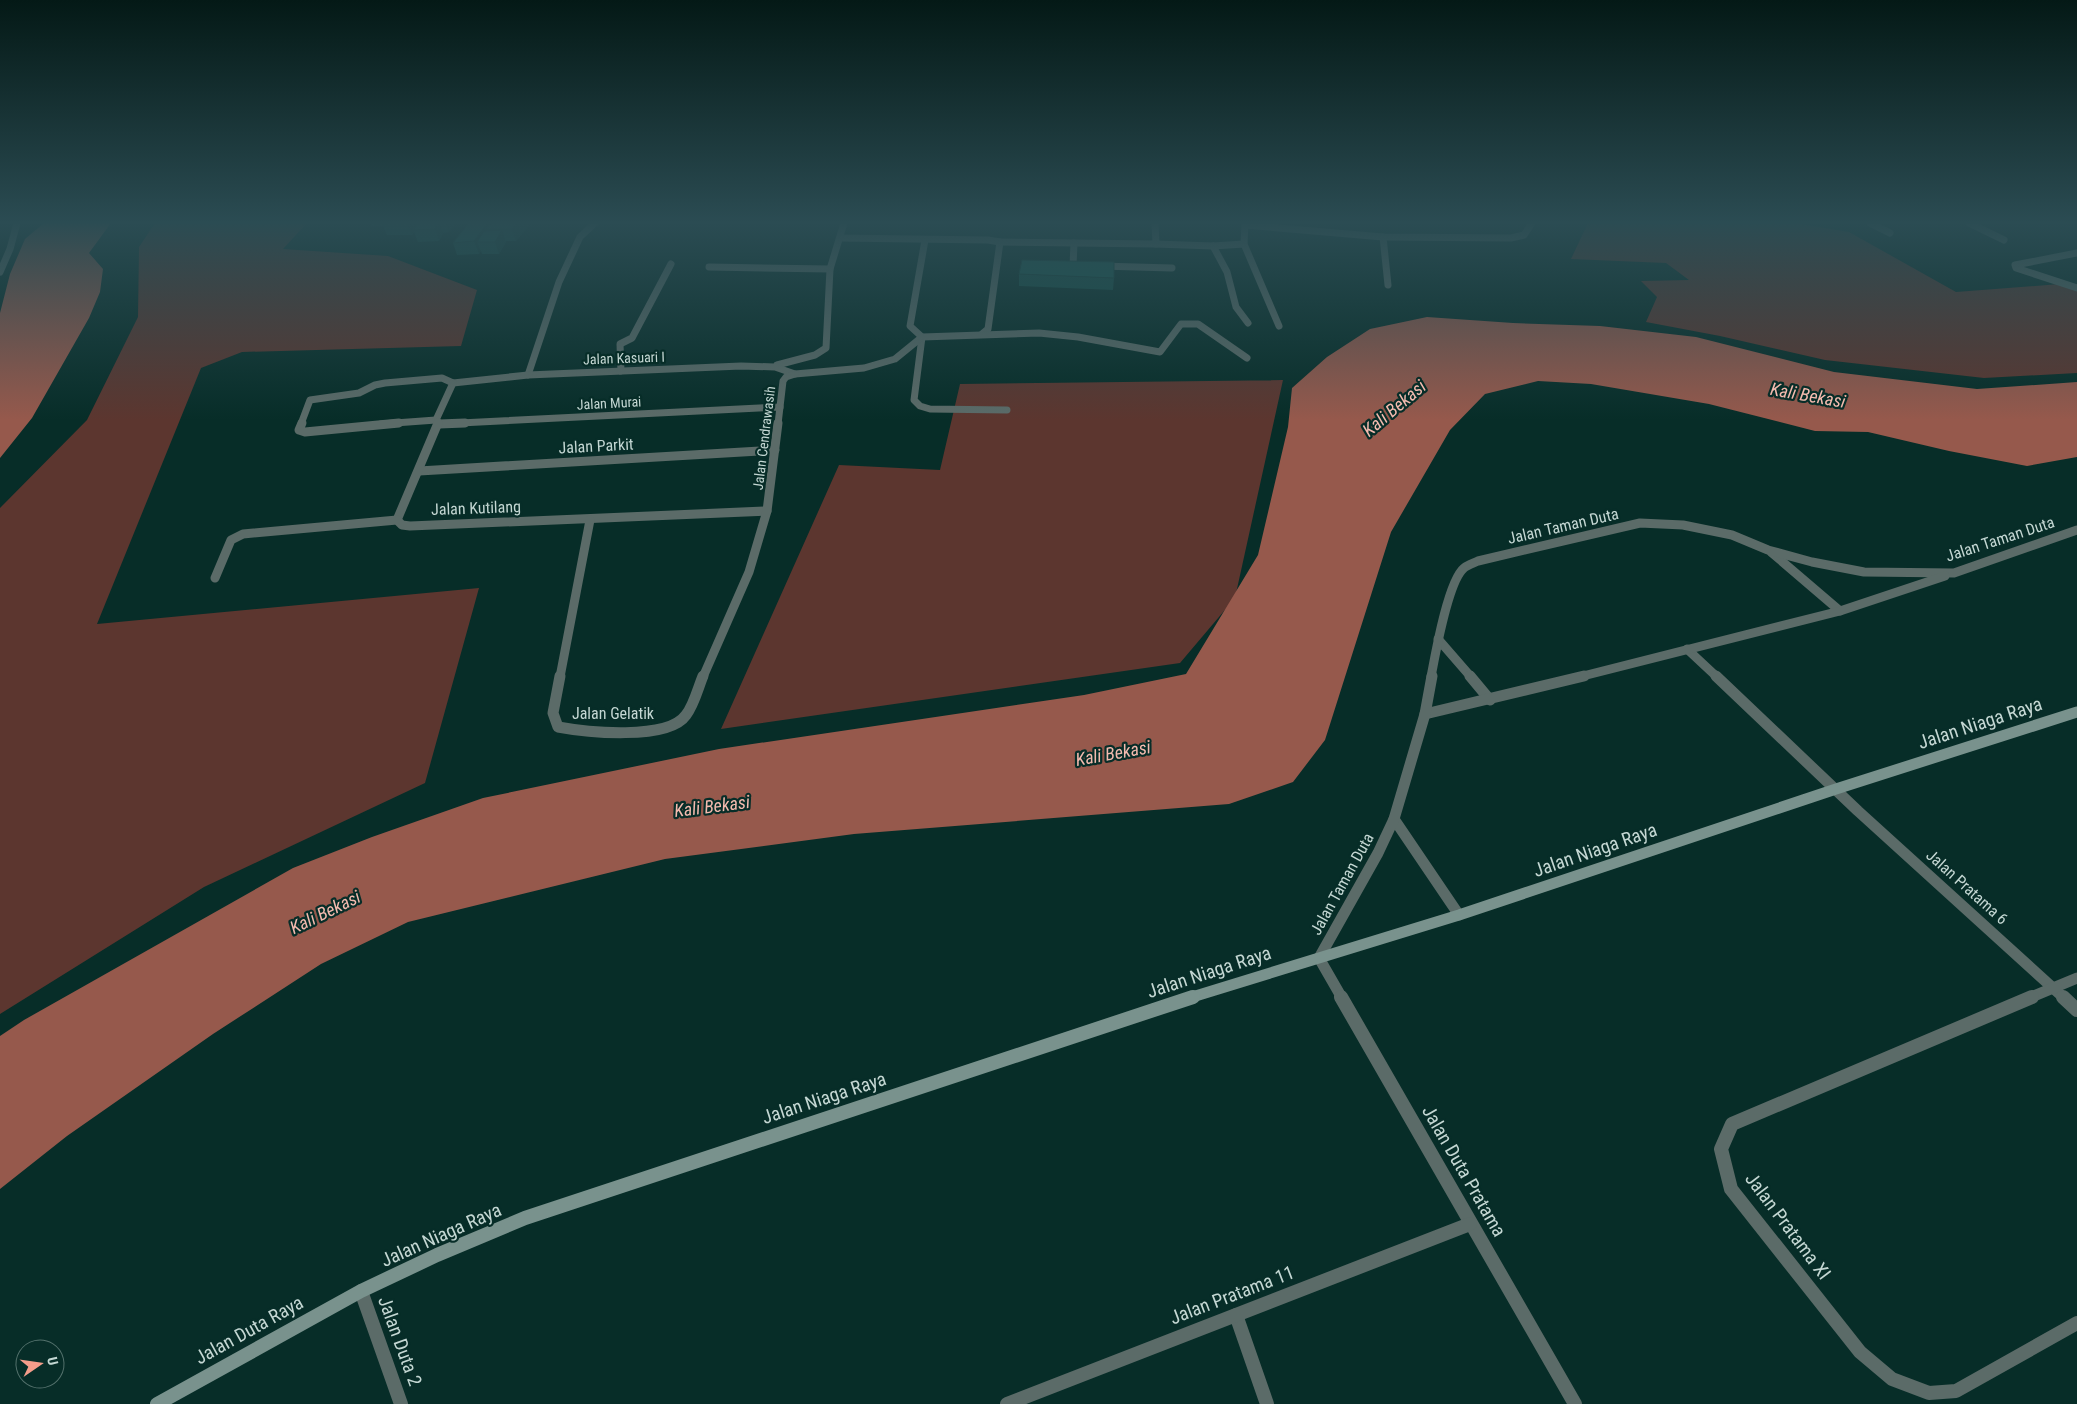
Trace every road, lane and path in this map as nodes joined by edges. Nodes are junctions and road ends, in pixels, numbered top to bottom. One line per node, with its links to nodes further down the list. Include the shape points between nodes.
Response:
1 (557, 289): 15 (street)
2 (659, 289): 14 (street, via 632,338 620,344)
3 (829, 289): 13 (street, via 826,348)
4 (917, 289): 11 (street, via 910,326)
5 (994, 289): 10 (street, via 988,329)
6 (1231, 289): 8 (street, via 1236,307)
7 (1263, 289): 9 (street)
8 (1248, 322)
9 (1279, 326)
10 (982, 334): 11 (street); 12 (street, via 1039,333 1160,352 1181,324 1198,324)
11 (922, 336): 16 (street, via 894,359 871,366); 19 (street, via 914,400 920,406 930,409)
12 (1247, 358)
13 (776, 366): 14 (street, Jalan Kasuari I); 16 (street, Jalan Kasuari I)
14 (621, 371): 15 (street, Jalan Kasuari I)
15 (528, 374): 17 (street, Jalan Kasuari I)
16 (794, 374): 18 (street, Jalan Cendrawasih, via 783,381)
17 (453, 382): 20 (street); 20 (street, Jalan Murai, via 442,378 385,383 359,393 313,399 306,407 299,430)
18 (780, 407): 20 (street, Jalan Murai); 21 (street, Jalan Cendrawasih)
19 (1007, 410)
20 (438, 422): 22 (street)
21 (775, 450): 22 (street, Jalan Parkit); 23 (street, Jalan Cendrawasih)
22 (419, 471): 24 (street)
23 (767, 511): 25 (street, Jalan Kutilang); 25 (street, Jalan Gelatik, via 749,572 686,716 674,724 650,731 578,731 558,727 553,713)
24 (397, 520): 25 (street, Jalan Kutilang, via 410,526); 29 (street, Jalan Kutilang, via 243,534 231,540)
25 (590, 520)
26 (2077, 530): 28 (street, Jalan Taman Duta)
27 (1768, 550): 28 (street, Jalan Taman Duta, via 1864,572); 30 (street); 31 (street, Jalan Taman Duta, via 1724,533 1683,525 1640,523 1478,561 1463,569 1456,580)
28 (1954, 573): 30 (street)
29 (215, 578)
30 (1840, 611): 32 (street)
31 (1438, 638): 33 (street); 35 (street, Jalan Taman Duta)
32 (1687, 649): 33 (street); 36 (street, Jalan Pratama 6)
33 (1490, 700): 35 (street)
34 (2077, 712): 36 (street, Jalan Niaga Raya)
35 (1425, 714): 37 (street, Jalan Taman Duta)
36 (1836, 789): 38 (street, Jalan Niaga Raya); 41 (street, Jalan Pratama 6)
37 (1394, 819): 38 (street); 39 (street, Jalan Taman Duta)
38 (1459, 916): 39 (street, Jalan Niaga Raya)
39 (1319, 958): 43 (street, Jalan Duta Pratama); 44 (street, Jalan Niaga Raya, via 534,1215)
40 (2077, 978): 41 (street, Jalan Pratama XI)
41 (2053, 986): 42 (street, Jalan Pratama 6); 46 (street, Jalan Pratama XI, via 1732,1124 1721,1149 1732,1189 1860,1352 1892,1379 1929,1393 1956,1392)
42 (2077, 1010)
43 (1470, 1224): 45 (street, Jalan Pratama 11); 51 (street, Jalan Duta Pratama)
44 (361, 1291): 47 (street, Jalan Duta Raya); 48 (street, Jalan Duta 2)
45 (1236, 1315): 49 (street, Jalan Pratama 11); 50 (street)
46 (2077, 1323)
47 (157, 1404)
48 (401, 1404)
49 (1008, 1404)
50 (1267, 1404)
51 (1575, 1404)

